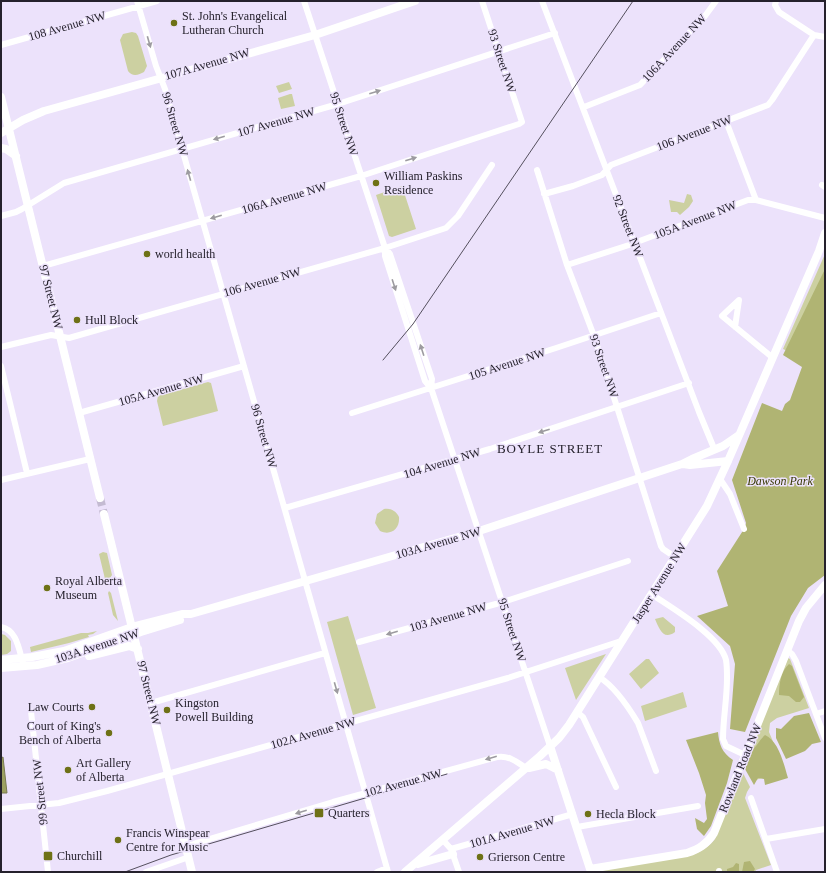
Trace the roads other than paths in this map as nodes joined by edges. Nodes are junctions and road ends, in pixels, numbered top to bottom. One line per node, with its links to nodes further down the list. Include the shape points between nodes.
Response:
1 (157, 1): 8 (street, 108 Avenue NW)
2 (304, 1): 10 (street, 95 Street NW)
3 (415, 1): 10 (main road, 107A Avenue NW)
4 (482, 1): 14 (street, 93 Street NW)
5 (542, 1): 9 (street, 92 Street NW)
6 (716, 1): 18 (street, 106A Avenue NW, via 640,85)
7 (775, 3): 11 (street, via 779,12)
8 (138, 4): 13 (street, 108 Avenue NW); 15 (street, 96 Street NW, one-way to 15)
9 (555, 33): 14 (street, 107 Avenue NW); 18 (street, 92 Street NW)
10 (314, 34): 15 (main road, 107A Avenue NW); 17 (street, 95 Street NW)
11 (814, 34): 12 (street); 19 (street, 106 Avenue NW, via 768,105)
12 (825, 36)
13 (1, 45)
14 (499, 51): 17 (street, 107 Avenue NW, one-way to 14); 20 (street, 93 Street NW)
15 (160, 77): 21 (main road, 107A Avenue NW, via 39,112); 24 (street, 96 Street NW)
16 (1, 97): 21 (main road, 97 Street NW)
17 (338, 104): 24 (street, 107 Avenue NW, one-way to 24); 29 (street, 95 Street NW)
18 (584, 107): 27 (street, 92 Street NW)
19 (726, 121): 27 (street, 106 Avenue NW); 31 (street)
20 (522, 122): 29 (street, 106A Avenue NW, one-way to 20)
21 (9, 127): 22 (main road, 107A Avenue NW); 25 (main road, 97 Street NW)
22 (1, 133)
23 (1, 148): 25 (main road, via 8,149)
24 (182, 149): 32 (street, 107 Avenue NW, via 64,183); 35 (street, 96 Street NW, one-way to 24)
25 (16, 156): 32 (main road, 97 Street NW)
26 (492, 165): 38 (street, 106 Avenue NW, via 458,216 446,228)
27 (607, 169): 30 (street, 106 Avenue NW, via 602,175); 37 (street, 92 Street NW)
28 (538, 170): 30 (street, 93 Street NW)
29 (361, 176): 35 (street, 106A Avenue NW, one-way to 35); 38 (street, 95 Street NW)
30 (544, 194): 39 (street, 93 Street NW)
31 (756, 200): 34 (street); 37 (street, 105A Avenue NW, via 738,203)
32 (28, 205): 33 (street, 107 Avenue NW); 40 (main road, 97 Street NW)
33 (1, 216)
34 (825, 218)
35 (202, 221): 40 (street, 106A Avenue NW); 41 (street, 96 Street NW)
36 (825, 233): 47 (main road, Jasper Avenue NW)
37 (635, 243): 39 (street, 105A Avenue NW); 42 (street, 92 Street NW)
38 (385, 248): 41 (street, 106 Avenue NW); 51 (street, 95 Street NW, via 385,256 425,381)
39 (567, 265): 45 (street, 93 Street NW)
40 (43, 266): 44 (main road, 97 Street NW)
41 (223, 293): 44 (street, 106 Avenue NW, via 69,338); 49 (street, 96 Street NW)
42 (661, 313): 45 (street, 105 Avenue NW); 50 (street, 92 Street NW)
43 (735, 327): 47 (street)
44 (60, 336): 46 (street, 106 Avenue NW, via 51,335); 53 (main road, 97 Street NW)
45 (594, 336): 51 (street, 105 Avenue NW); 52 (street, 93 Street NW)
46 (1, 347)
47 (772, 358): 55 (main road, Jasper Avenue NW)
48 (1, 366): 62 (street)
49 (244, 366): 53 (street, 105A Avenue NW); 67 (street, 96 Street NW)
50 (689, 383): 52 (street, 104 Avenue NW); 56 (street, 92 Street NW)
51 (431, 388): 54 (street, 105 Avenue NW); 58 (street, 95 Street NW)
52 (618, 407): 58 (street, 104 Avenue NW, one-way to 58); 63 (street, 93 Street NW)
53 (79, 412): 57 (main road, 97 Street NW)
54 (352, 412)
55 (740, 435): 56 (main road, 103A Avenue NW); 59 (main road, Jasper Avenue NW)
56 (715, 449): 60 (main road, via 716,458); 61 (main road, 103A Avenue NW)
57 (90, 459): 62 (street); 66 (main road, 97 Street NW)
58 (456, 460): 67 (street, 104 Avenue NW); 70 (street, 95 Street NW)
59 (728, 461): 60 (main road, 103A Avenue NW); 64 (main road, Jasper Avenue NW)
60 (705, 463): 61 (main road, 103A Avenue NW)
61 (682, 464): 63 (main road, 103A Avenue NW)
62 (27, 474): 65 (street)
63 (640, 478): 70 (main road, 103A Avenue NW); 71 (street, 93 Street NW, via 661,546)
64 (720, 479): 69 (street, via 730,494); 71 (main road, Jasper Avenue NW)
65 (1, 480)
66 (100, 498)
67 (285, 508): 73 (street, 96 Street NW)
68 (104, 514): 78 (main road, 97 Street NW)
69 (744, 529)
70 (479, 531): 73 (main road, 103A Avenue NW); 76 (street, 95 Street NW)
71 (676, 557): 75 (main road, Jasper Avenue NW)
72 (628, 561): 76 (street, 103 Avenue NW)
73 (305, 581): 78 (main road, 103A Avenue NW, via 191,614 183,614); 83 (street, 96 Street NW)
74 (825, 585): 82 (main road, Rowland Road NW, via 806,608)
75 (652, 594): 79 (main road, Jasper Avenue NW); 98 (street, via 703,630 719,646 726,660 727,678 723,739 726,746)
76 (503, 602): 80 (street, 103 Avenue NW, one-way to 80); 88 (street, 95 Street NW)
77 (1, 627): 86 (street, via 13,634)
78 (133, 631): 81 (main road, 97 Street NW); 84 (main road, 103A Avenue NW); 86 (main road, 103A Avenue NW)
79 (622, 641): 88 (street, 102A Avenue NW); 89 (main road, Jasper Avenue NW)
80 (359, 642)
81 (138, 649): 84 (main road, via 129,646 89,656); 90 (main road, 97 Street NW)
82 (787, 650): 94 (street, via 796,661); 98 (main road, Rowland Road NW)
83 (325, 653): 90 (street); 95 (street, 96 Street NW, one-way to 95)
84 (83, 654): 86 (main road, 103A Avenue NW, via 50,662)
85 (1, 660): 86 (main road, 103A Avenue NW)
86 (23, 662): 87 (main road, 103A Avenue NW)
87 (1, 668)
88 (526, 672): 95 (street, 102A Avenue NW); 97 (street, 95 Street NW)
89 (599, 677): 93 (main road, Jasper Avenue NW); 101 (street, via 609,684 638,723)
90 (151, 703): 102 (main road, 97 Street NW)
91 (31, 711): 106 (street, 99 Street NW)
92 (825, 711): 94 (street)
93 (577, 712): 97 (main road, Jasper Avenue NW); 103 (street, via 583,717)
94 (816, 714): 96 (street)
95 (346, 724): 102 (street, 102A Avenue NW); 104 (street, 96 Street NW)
96 (825, 738)
97 (550, 746): 99 (main road, Jasper Avenue NW); 100 (main road, 95 Street NW)
98 (745, 755): 119 (main road, Rowland Road NW, via 714,833 698,850)
99 (526, 768): 100 (main road, via 546,764); 104 (street, 102 Avenue NW, one-way to 104, via 502,756); 113 (main road, Jasper Avenue NW)
100 (558, 770): 109 (main road, 95 Street NW)
101 (656, 771)
102 (168, 774): 106 (street, 102A Avenue NW, via 76,800); 114 (main road, 97 Street NW)
103 (616, 787)
104 (365, 793): 114 (street, 102 Avenue NW, one-way to 114); 118 (street, 96 Street NW)
105 (751, 798): 112 (street)
106 (41, 805): 108 (street, 102A Avenue NW); 120 (street, 99 Street NW)
107 (698, 806): 110 (street)
108 (1, 809)
109 (573, 814): 110 (main road, 95 Street NW); 115 (street, 101A Avenue NW)
110 (577, 827): 119 (main road, 95 Street NW)
111 (825, 829): 112 (street)
112 (766, 839): 126 (street)
113 (443, 840): 115 (street); 117 (main road, Jasper Avenue NW)
114 (186, 846): 116 (main road, 97 Street NW)
115 (452, 851): 117 (main road); 125 (street)
116 (189, 857): 121 (street); 122 (main road, 97 Street NW)
117 (412, 866): 124 (main road, Jasper Avenue NW)
118 (387, 870): 123 (street)
119 (591, 870)
120 (48, 872)
121 (146, 872)
122 (192, 872)
123 (377, 872)
124 (405, 872)
125 (459, 872)
126 (777, 872)

